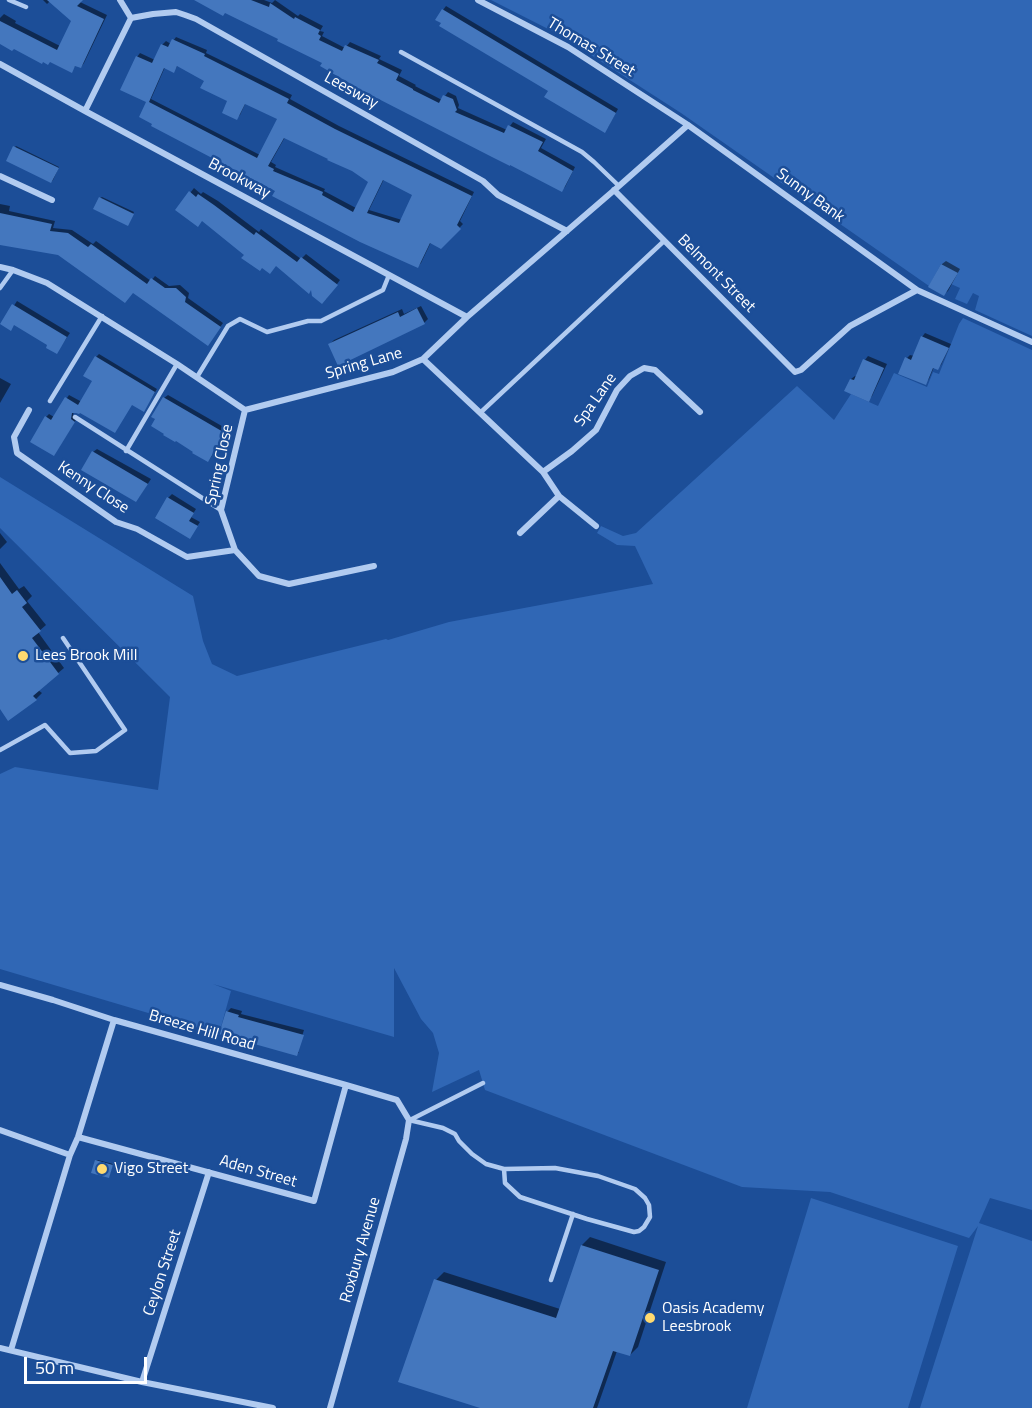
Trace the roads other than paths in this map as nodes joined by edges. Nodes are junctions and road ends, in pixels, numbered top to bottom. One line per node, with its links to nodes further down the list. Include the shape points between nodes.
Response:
1 (9, 0): 4 (lane)
2 (120, 0): 5 (street)
3 (478, 0): 9 (street, Thomas Street, via 568,47)
4 (26, 8)
5 (131, 18): 8 (street); 13 (street, Leesway, via 176,12 186,15)
6 (401, 52): 11 (lane, via 582,152)
7 (0, 64): 8 (street, Brookway)
8 (85, 111): 17 (street, Brookway)
9 (688, 125): 11 (street, Spring Lane); 19 (street, Sunny Bank)
10 (0, 176): 12 (street)
11 (616, 188): 13 (street, Spring Lane); 14 (street, Belmont Street)
12 (52, 200)
13 (567, 231): 21 (street, Spring Lane)
14 (664, 241): 19 (street, Belmont Street, via 795,372 850,326); 30 (lane)
15 (0, 267): 16 (street)
16 (13, 270): 18 (lane); 20 (street, via 47,283)
17 (389, 275): 21 (street, Brookway); 25 (lane, via 382,290 321,321 267,332 240,319 228,326)
18 (0, 288)
19 (917, 290): 22 (street, Sunny Bank)
20 (102, 316): 24 (street); 26 (lane)
21 (467, 317): 23 (street, Spring Lane)
22 (1032, 342)
23 (423, 359): 28 (street, Spring Lane, via 393,372); 30 (street)
24 (177, 364): 25 (street); 32 (lane)
25 (197, 377): 28 (street)
26 (50, 401)
27 (29, 410): 38 (street, Kenny Close, via 14,437 17,453 116,522 137,529 187,557)
28 (245, 410): 35 (street, Spring Close)
29 (700, 412): 33 (street, Spa Lane, via 655,370 644,368 617,390 596,430)
30 (480, 413): 33 (street)
31 (75, 417): 32 (lane)
32 (126, 451): 35 (lane)
33 (543, 472): 34 (street)
34 (559, 496): 36 (street); 37 (street)
35 (221, 510): 38 (street, Spring Close)
36 (596, 526)
37 (520, 533)
38 (235, 550): 39 (street, Spring Close, via 259,576 290,584)
39 (374, 566)
40 (63, 638): 41 (lane, via 125,730 96,751 70,753 45,725)
41 (0, 750)
42 (0, 985): 43 (street, Breeze Hill Road)
43 (114, 1020): 45 (street, Breeze Hill Road); 48 (street)
44 (483, 1083): 46 (lane)
45 (346, 1085): 46 (street, Breeze Hill Road, via 397,1100); 51 (street, Aden Street, via 314,1201)
46 (409, 1120): 50 (lane, via 455,1134 472,1154 486,1164); 58 (street, Roxbury Avenue)
47 (0, 1130): 49 (street)
48 (78, 1137): 49 (street); 51 (street, Aden Street)
49 (70, 1155): 55 (street)
50 (504, 1169): 52 (lane, via 505,1183 520,1197); 52 (lane, via 555,1168 598,1176 635,1189 649,1205 650,1217 644,1227 634,1232)
51 (209, 1172): 56 (street, Ceylon Street)
52 (573, 1214): 53 (lane)
53 (551, 1280)
54 (0, 1348): 55 (street)
55 (11, 1350): 56 (street)
56 (142, 1382): 57 (street)
57 (273, 1408)
58 (330, 1408)

